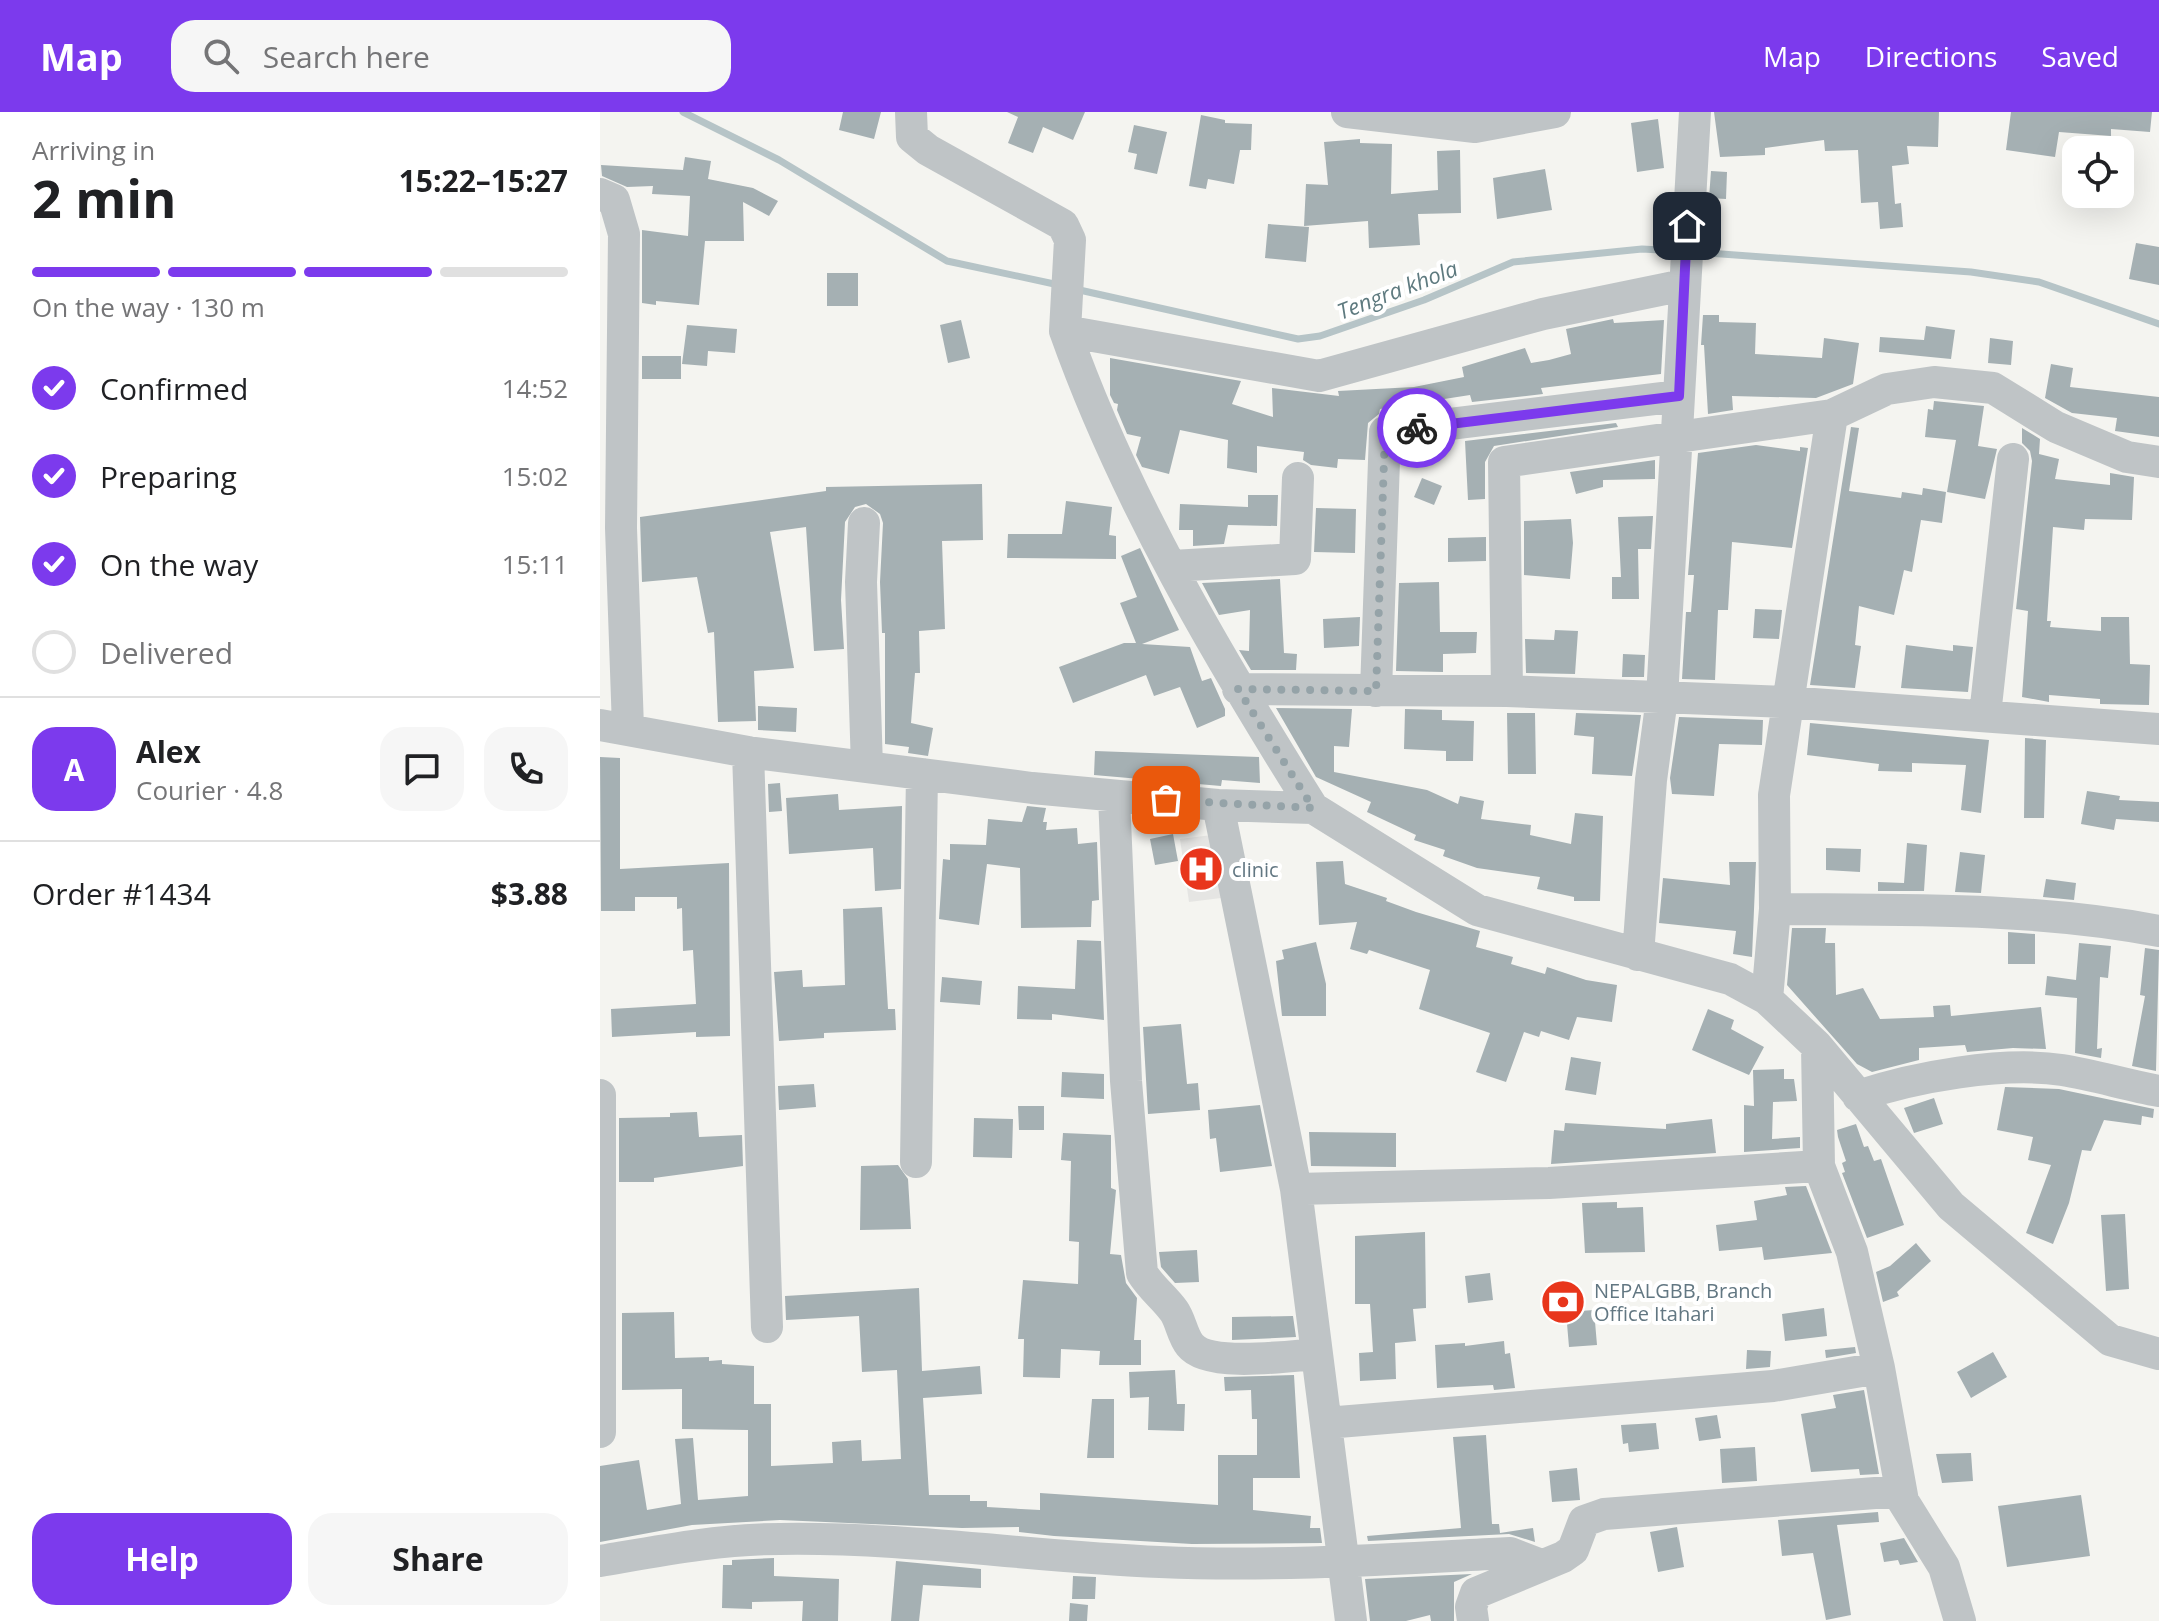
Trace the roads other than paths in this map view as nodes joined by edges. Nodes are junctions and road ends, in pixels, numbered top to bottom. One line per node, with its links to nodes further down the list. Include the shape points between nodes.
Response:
1 (911, 112): 8 (street, via 912,137 928,150 1063,225 1070,240)
2 (1347, 112): 5 (street)
3 (1555, 112): 5 (street)
4 (1695, 112): 7 (street)
5 (1474, 120)
6 (600, 194): 23 (street, via 614,200 624,234)
7 (1684, 285): 8 (street, via 1543,314 1319,376); 9 (street)
8 (1066, 322): 16 (street, via 1082,378)
9 (1679, 396): 11 (street); 18 (street, via 1385,432)
10 (1832, 415): 11 (street); 13 (street, via 1887,389 1934,382 1993,388 2056,427 2127,457); 21 (street)
11 (1675, 439): 19 (street, via 1504,462); 20 (street)
12 (2013, 459): 22 (street)
13 (2159, 462)
14 (1298, 478): 16 (street, via 1295,559)
15 (864, 523): 26 (street)
16 (1172, 566): 17 (street)
17 (1238, 689): 18 (street); 30 (street)
18 (1376, 691): 19 (street)
19 (1507, 691): 20 (street)
20 (1662, 698): 21 (street); 33 (street)
21 (1786, 702): 22 (street); 31 (street, via 1774,795)
22 (1985, 715): 24 (street)
23 (614, 727): 25 (street)
24 (2159, 729)
25 (748, 752): 26 (street); 42 (street)
26 (867, 767): 27 (street)
27 (922, 774): 28 (street); 39 (street)
28 (1114, 796): 29 (street); 43 (street, via 1126,1081 1142,1273 1170,1305 1198,1353 1223,1358)
29 (1218, 805): 30 (street); 41 (street)
30 (1313, 808): 33 (street, via 1477,910)
31 (1775, 909): 32 (street, via 1956,910 2112,922); 34 (street)
32 (2159, 931)
33 (1638, 955): 34 (street, via 1730,979)
34 (1767, 999): 35 (street)
35 (1817, 1046): 38 (street); 40 (street)
36 (2159, 1091): 38 (street, via 2059,1070 2010,1070 1948,1076)
37 (600, 1095): 47 (street)
38 (1858, 1096): 44 (street, via 1951,1206 2110,1340)
39 (916, 1162)
40 (1819, 1166): 41 (street, via 1549,1183); 45 (street, via 1852,1252)
41 (1296, 1189): 43 (street)
42 (767, 1327)
43 (1317, 1354): 46 (street)
44 (2159, 1354)
45 (1879, 1368): 46 (street, via 1773,1386); 48 (street)
46 (1326, 1423): 50 (street)
47 (600, 1432)
48 (1901, 1491): 51 (street, via 1604,1514 1584,1521 1573,1550); 54 (street, via 1944,1567)
49 (600, 1561): 50 (street, via 703,1544 779,1539 944,1544 1170,1563)
50 (1343, 1561): 51 (street, via 1510,1553); 52 (street)
51 (1541, 1565): 53 (street, via 1476,1593)
52 (1351, 1621)
53 (1473, 1621)
54 (1960, 1621)

